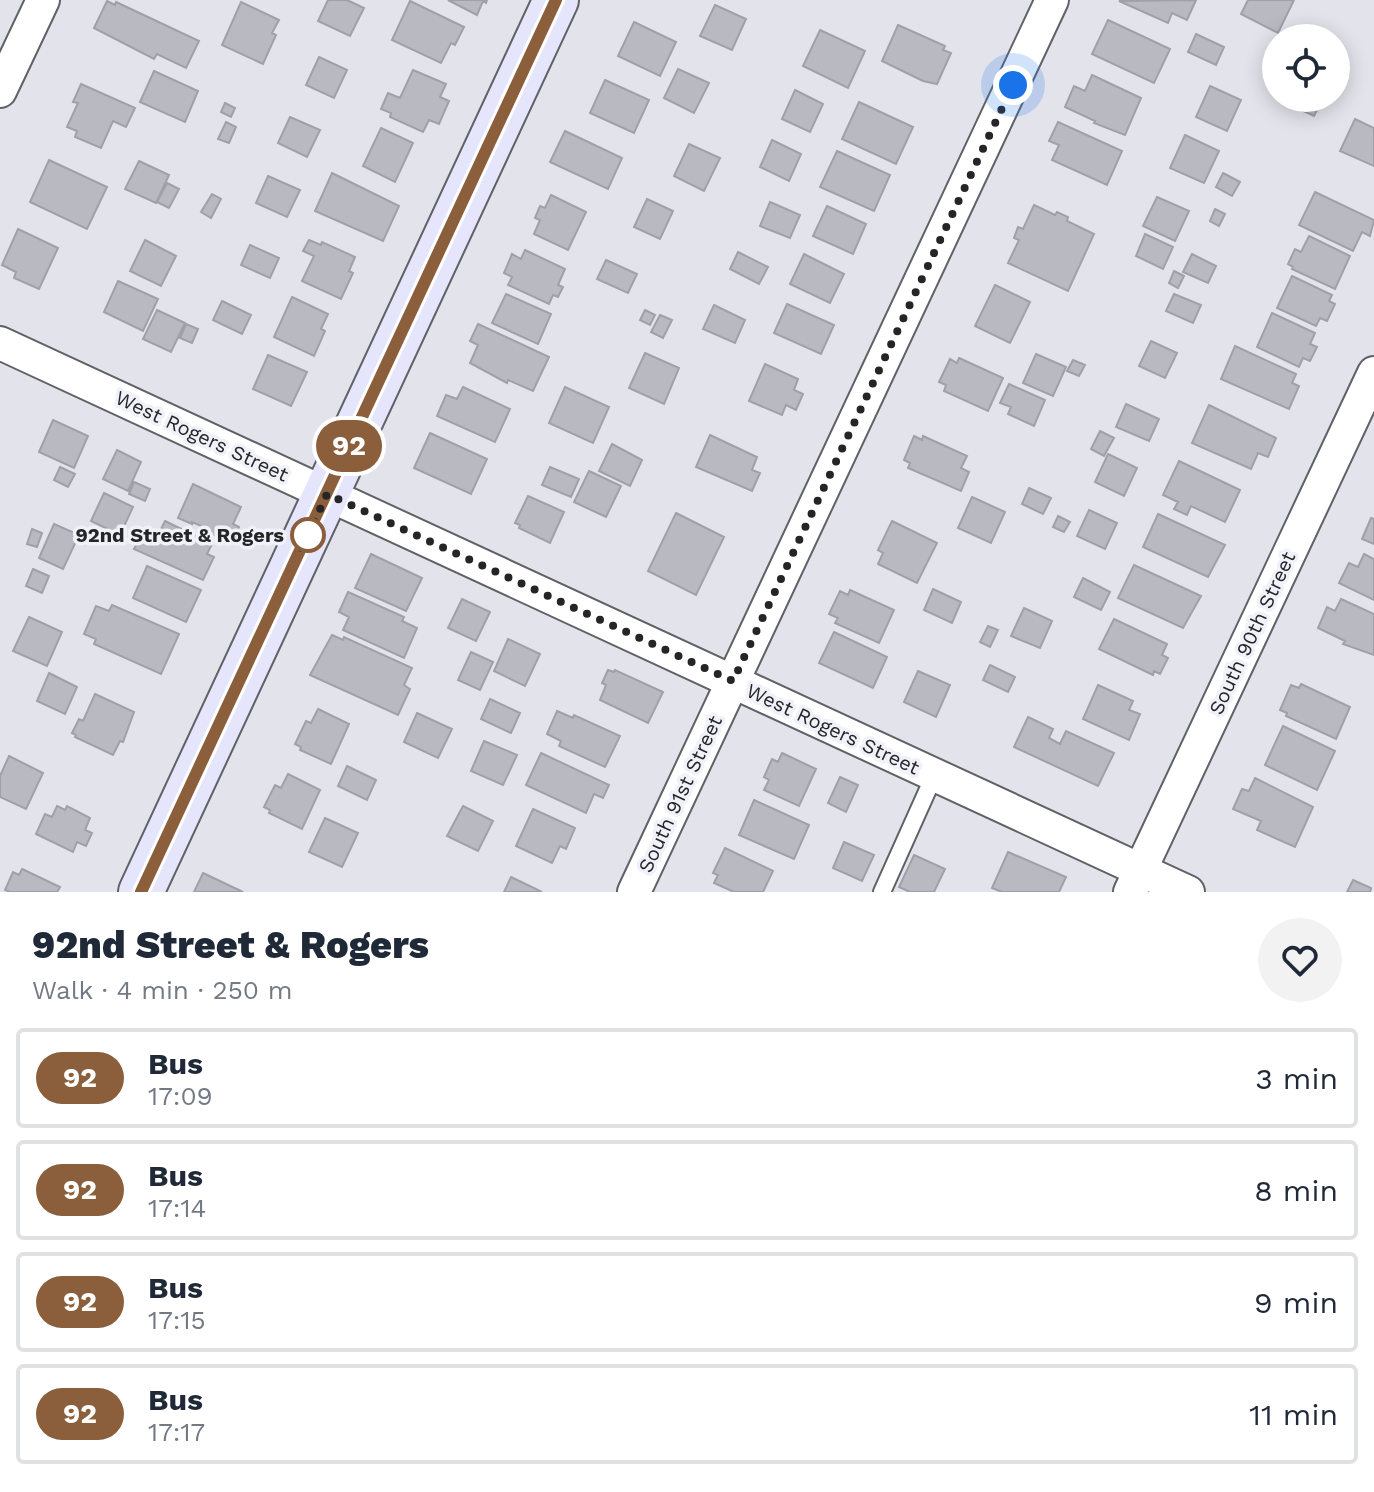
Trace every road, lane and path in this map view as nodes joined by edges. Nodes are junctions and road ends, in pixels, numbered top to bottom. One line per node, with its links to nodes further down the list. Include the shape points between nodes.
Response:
1 (43, 0): 4 (street)
2 (556, 0): 7 (street)
3 (1052, 0): 8 (street, South 91st Street)
4 (0, 91)
5 (0, 343): 7 (street, West Rogers Street)
6 (1374, 373): 10 (street, South 90th Street)
7 (327, 494): 8 (street, West Rogers Street); 11 (street)
8 (733, 681): 9 (street, West Rogers Street); 12 (street, South 91st Street)
9 (934, 776): 10 (street, West Rogers Street); 13 (lane)
10 (1135, 881): 14 (street, West Rogers Street)
11 (141, 892)
12 (634, 892)
13 (882, 892)
14 (1188, 892)

